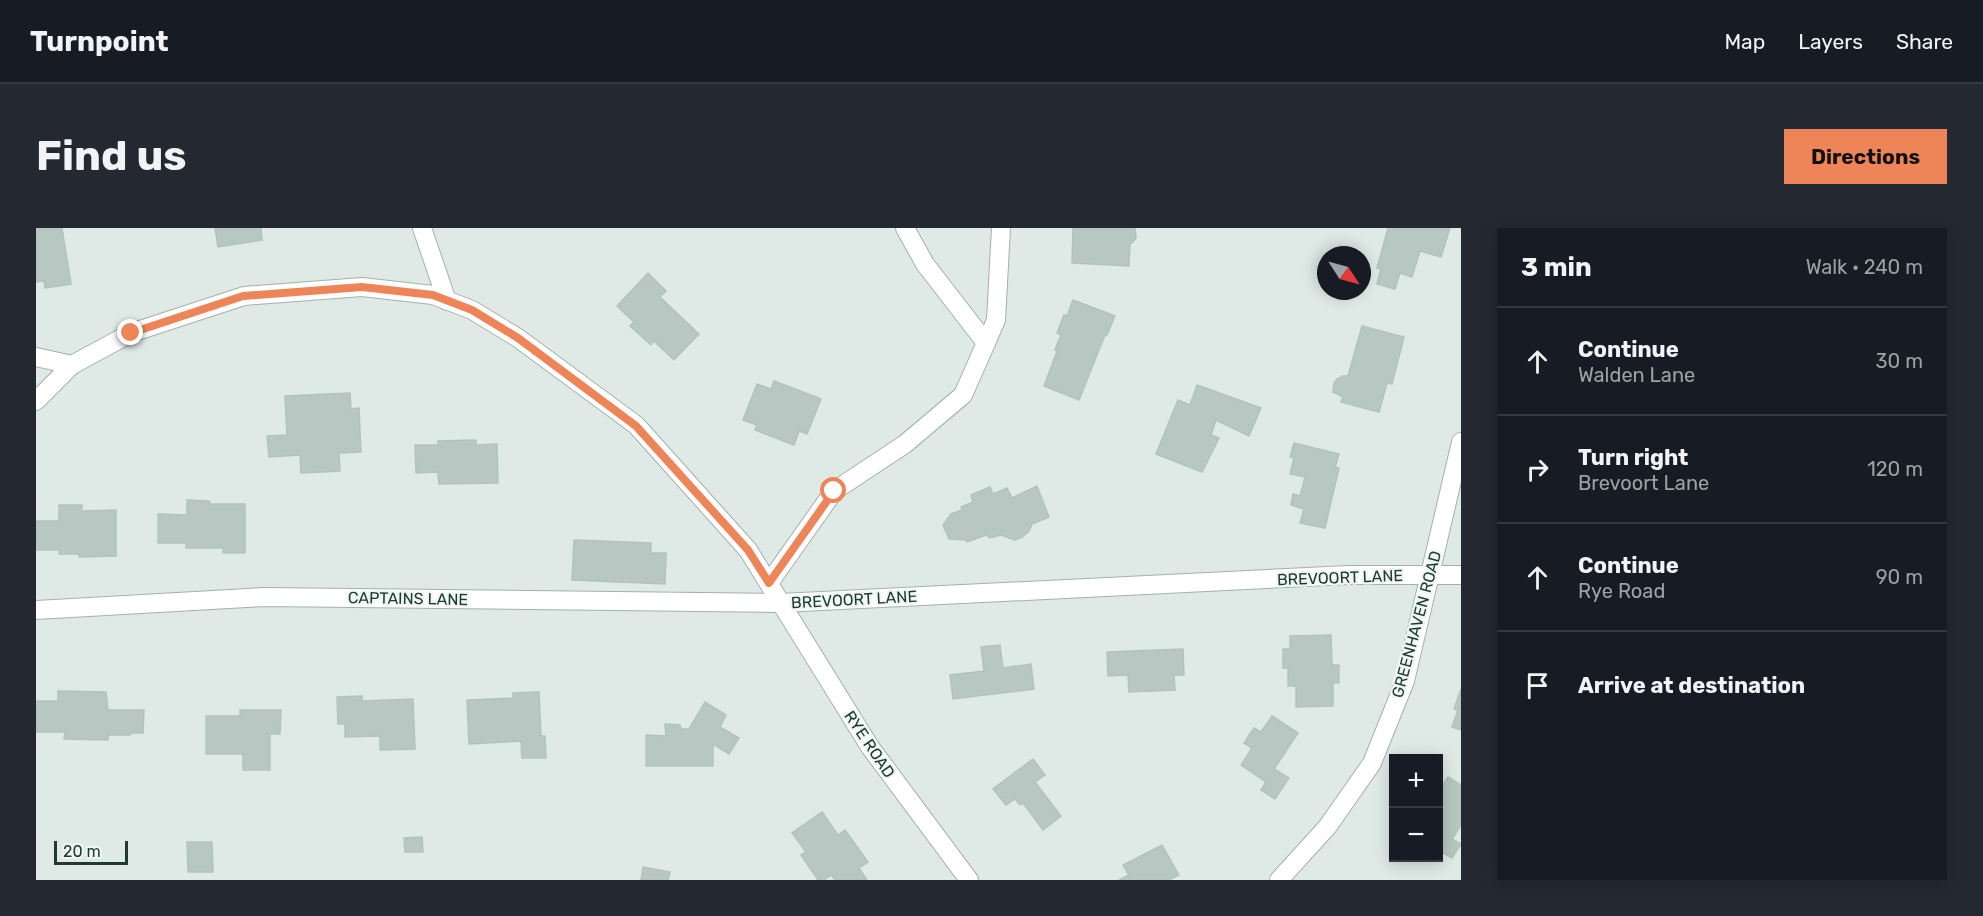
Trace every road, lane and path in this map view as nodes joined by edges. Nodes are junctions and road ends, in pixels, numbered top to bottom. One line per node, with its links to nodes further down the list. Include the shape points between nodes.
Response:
1 (422, 228): 4 (street)
2 (905, 228): 5 (street, via 925,264)
3 (1001, 228): 5 (street, via 996,320)
4 (447, 301): 7 (street, via 433,295 362,287 243,296 131,333); 12 (street, BREVOORT LANE, via 472,310 518,338 636,426 748,550)
5 (986, 343): 12 (street, via 963,395 905,444 834,491)
6 (36, 357): 7 (street)
7 (72, 365): 8 (street)
8 (36, 401)
9 (1461, 442): 10 (street, GREENHAVEN ROAD)
10 (1430, 575): 11 (street, BREVOORT LANE); 13 (street, BREVOORT LANE, via 1348,575); 16 (street, GREENHAVEN ROAD, via 1405,681 1372,763 1328,826)
11 (1461, 575)
12 (769, 583): 13 (street, BREVOORT LANE)
13 (781, 603): 14 (street, CAPTAINS LANE, via 264,597); 15 (street, RYE ROAD, via 870,747)
14 (36, 609)
15 (969, 880)
16 (1279, 880)

